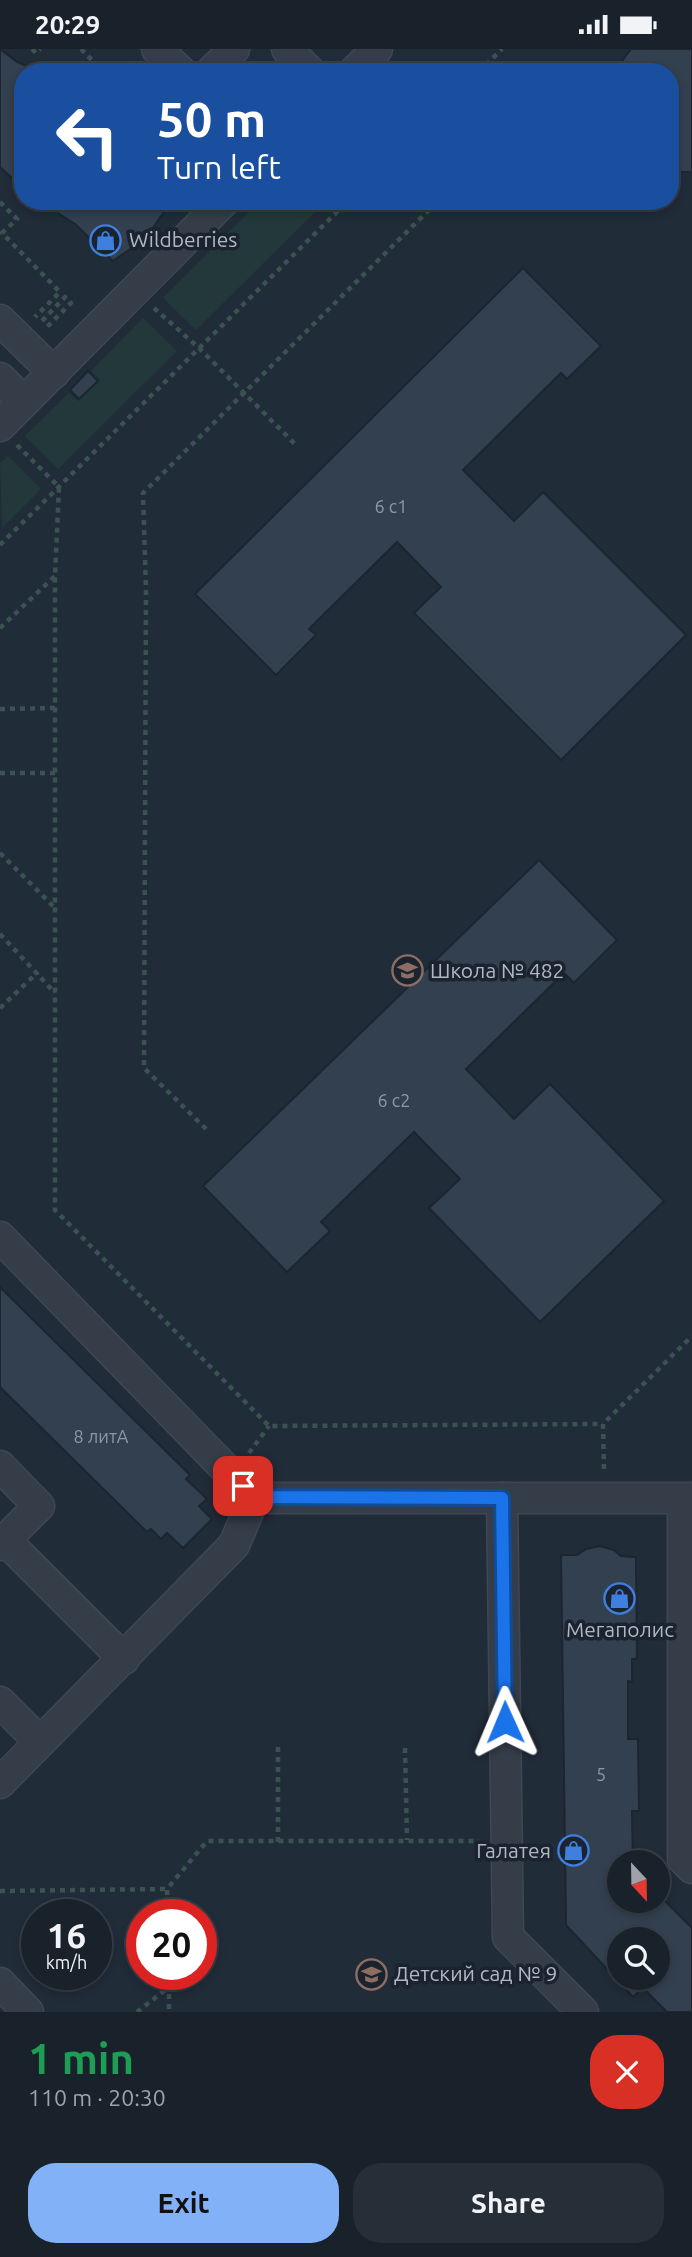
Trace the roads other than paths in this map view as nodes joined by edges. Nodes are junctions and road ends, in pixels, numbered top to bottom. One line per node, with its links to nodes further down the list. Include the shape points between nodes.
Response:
1 (287, 49): 5 (lane)
2 (377, 49): 6 (lane)
3 (147, 54): 4 (lane)
4 (164, 63)
5 (301, 63)
6 (363, 63)
7 (215, 210): 9 (lane)
8 (13, 323): 9 (lane)
9 (54, 373): 11 (lane)
10 (0, 378): 11 (lane)
11 (24, 402): 12 (lane)
12 (5, 432)
13 (0, 1237): 15 (lane)
14 (0, 1466): 18 (lane, via 39,1506)
15 (254, 1497): 16 (lane); 19 (lane, via 234,1545)
16 (502, 1498): 17 (lane); 26 (lane, via 508,1937)
17 (688, 1499): 23 (lane, via 683,1859)
18 (2, 1543): 19 (lane)
19 (124, 1659): 21 (lane)
20 (0, 1702): 21 (lane)
21 (40, 1742): 22 (lane)
22 (0, 1783)
23 (692, 1868)
24 (0, 1983): 25 (lane)
25 (29, 2012)
26 (583, 2012)

